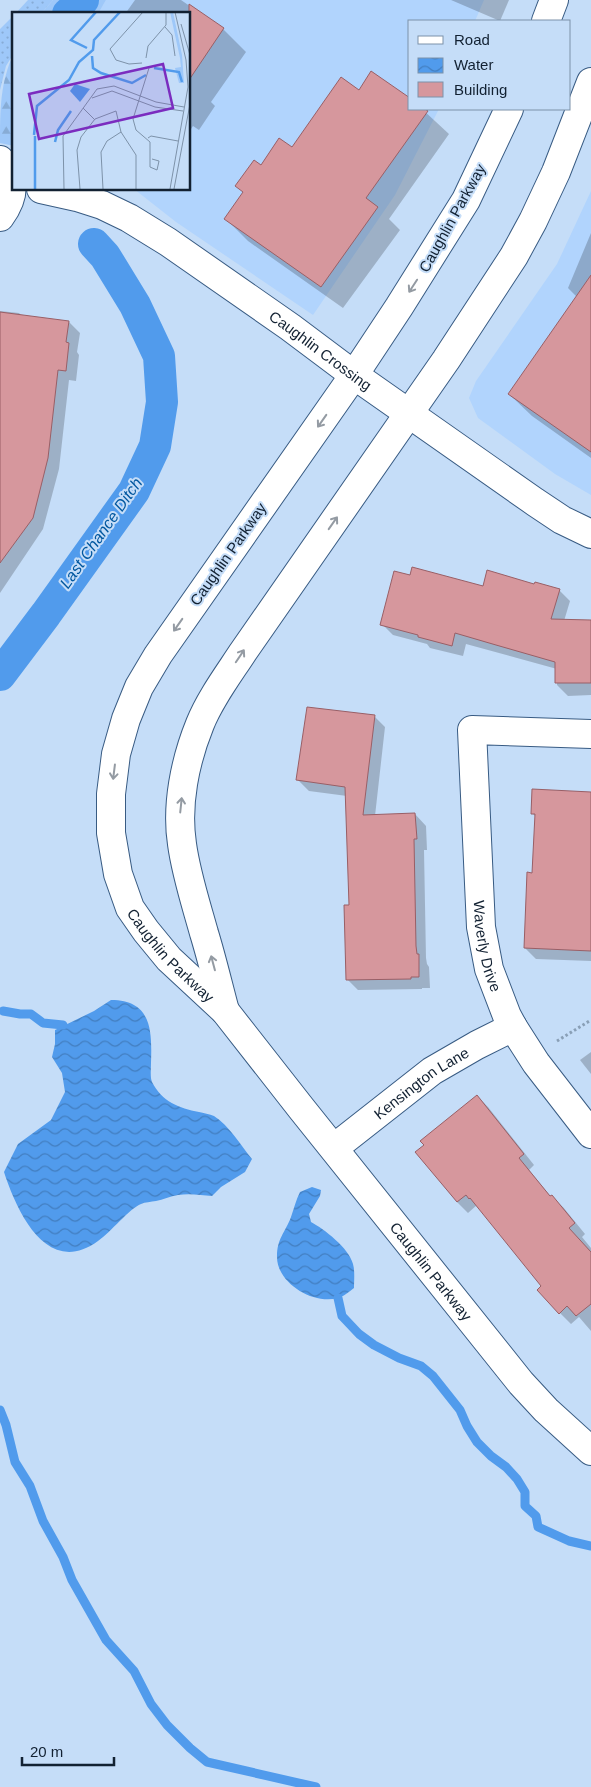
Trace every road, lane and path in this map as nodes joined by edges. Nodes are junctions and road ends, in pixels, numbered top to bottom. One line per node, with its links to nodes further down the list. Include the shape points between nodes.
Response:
1 (554, 0): 2 (street)
2 (546, 20)
3 (591, 82): 11 (street, Caughlin Parkway, via 533,222 509,264)
4 (509, 110): 10 (street, Caughlin Parkway, one-way to 10, via 466,200)
5 (0, 160): 6 (street)
6 (12, 180)
7 (12, 189): 9 (street, via 7,207)
8 (46, 190): 10 (street, Caughlin Crossing, via 77,196 129,218 290,327)
9 (0, 216)
10 (354, 375): 11 (street, Caughlin Crossing); 14 (street, Caughlin Parkway, one-way to 14, via 158,654 139,687 116,754 111,833 118,874 130,908 169,959)
11 (409, 413): 12 (street, Caughlin Crossing, via 562,520); 14 (street, Caughlin Parkway, one-way to 11, via 182,843 180,815 190,752 200,723 218,690)
12 (591, 534)
13 (591, 734): 16 (street, Waverly Drive, via 472,730 481,927 489,969)
14 (225, 1011): 19 (street, Caughlin Parkway)
15 (591, 1020): 17 (path, via 559,1039)
16 (513, 1027): 17 (street, Waverly Drive); 19 (street, Kensington Lane, via 432,1071)
17 (536, 1063): 18 (street, Waverly Drive)
18 (591, 1134)
19 (334, 1148): 20 (street, Caughlin Parkway, via 521,1383)
20 (591, 1451)

